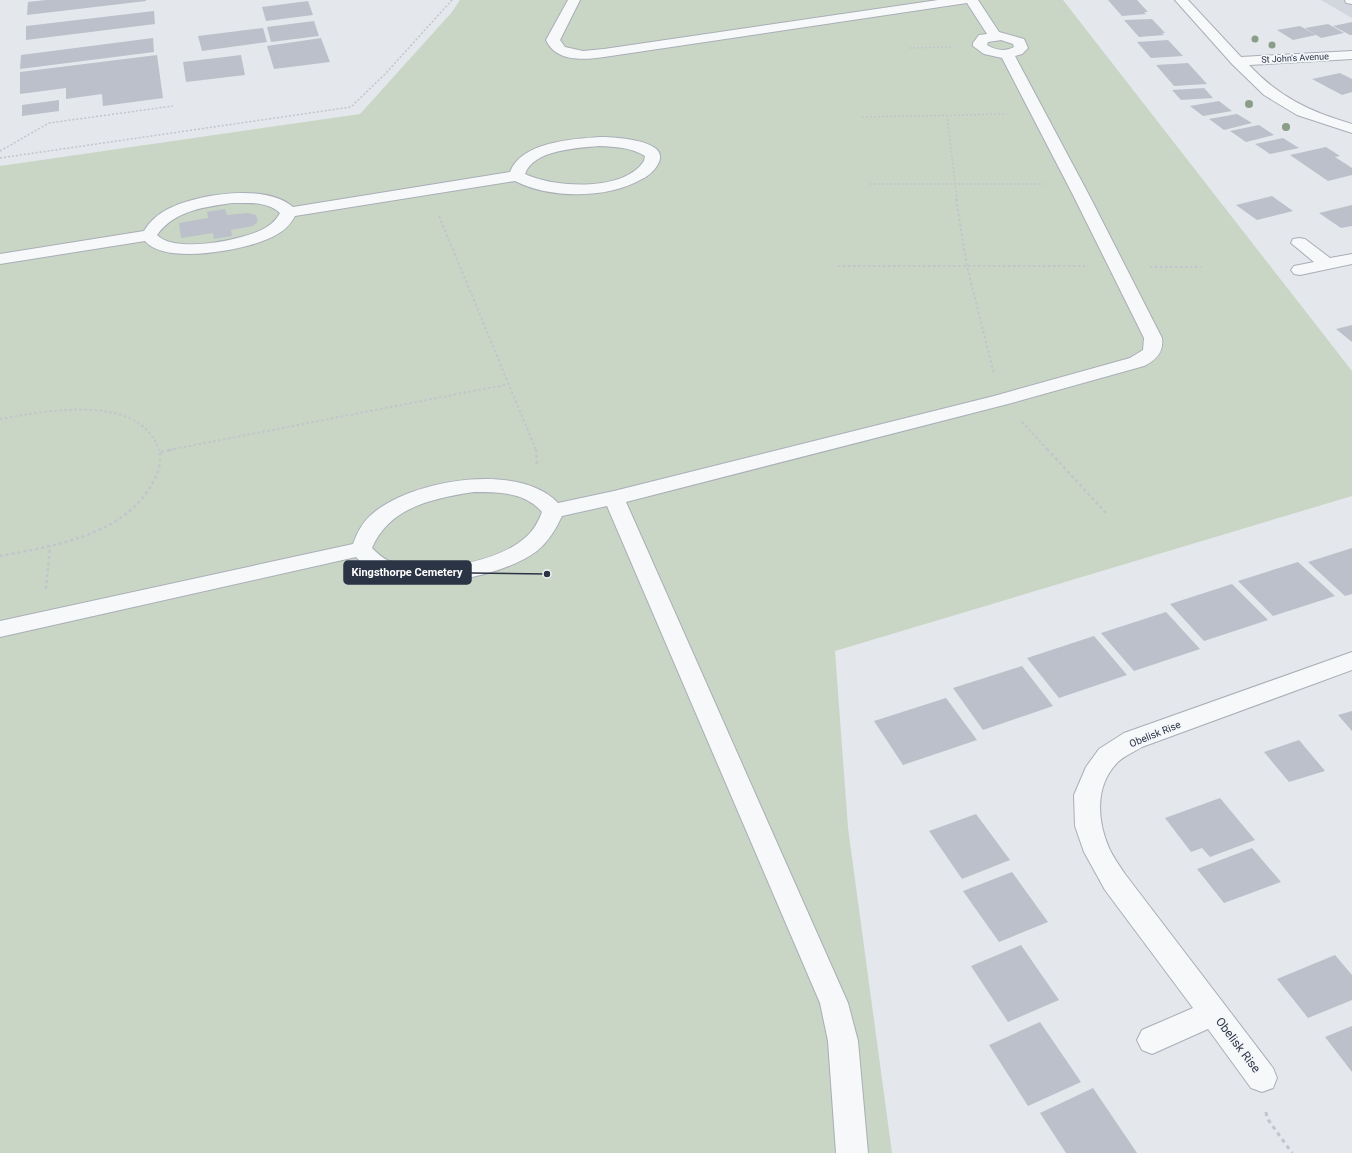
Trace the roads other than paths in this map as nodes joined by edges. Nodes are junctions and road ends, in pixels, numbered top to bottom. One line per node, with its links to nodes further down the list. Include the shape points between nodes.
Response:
1 (574, 0): 2 (street, via 553,40 558,49 584,55)
2 (964, 0)
3 (972, 0): 5 (street)
4 (1181, 0): 8 (street, St John's Avenue)
5 (995, 36): 6 (street, via 1009,37 1019,42 1021,48); 6 (street, via 984,38 980,46 993,52)
6 (1006, 53): 18 (street, via 1118,266 1153,338 1155,346 1152,353 1138,362 1001,400)
7 (1352, 55): 8 (street, St John's Avenue)
8 (1237, 61): 9 (street, St John's Avenue, via 1258,84 1284,103)
9 (1352, 129)
10 (517, 176): 10 (street, via 518,168 530,158 552,148 574,143 623,142 646,149 652,158 647,169 631,179 595,188 557,189 536,185); 11 (street)
11 (289, 212): 12 (street, via 280,205 257,199 232,198 182,208 159,221); 12 (street, via 285,220 268,232 252,239 220,246 184,250 170,248 152,241)
12 (148, 235): 14 (street)
13 (1299, 243): 16 (street)
14 (0, 258)
15 (1352, 259): 16 (street)
16 (1327, 264): 17 (street)
17 (1300, 270)
18 (614, 498): 19 (street); 26 (street, via 834,1003 843,1041)
19 (553, 511): 20 (street, via 547,526 530,545 496,563 464,572 441,574 393,570 380,566); 20 (street, via 538,496 517,488 474,485 432,492 388,512 368,532)
20 (361, 549): 21 (street)
21 (0, 629)
22 (1352, 661): 23 (street, Obelisk Rise, via 1133,740 1108,756 1095,774 1087,794 1088,826 1097,852 1115,882)
23 (1214, 1013): 24 (street, Obelisk Rise); 25 (street, Obelisk Rise)
24 (1152, 1040)
25 (1262, 1078)
26 (852, 1153)

